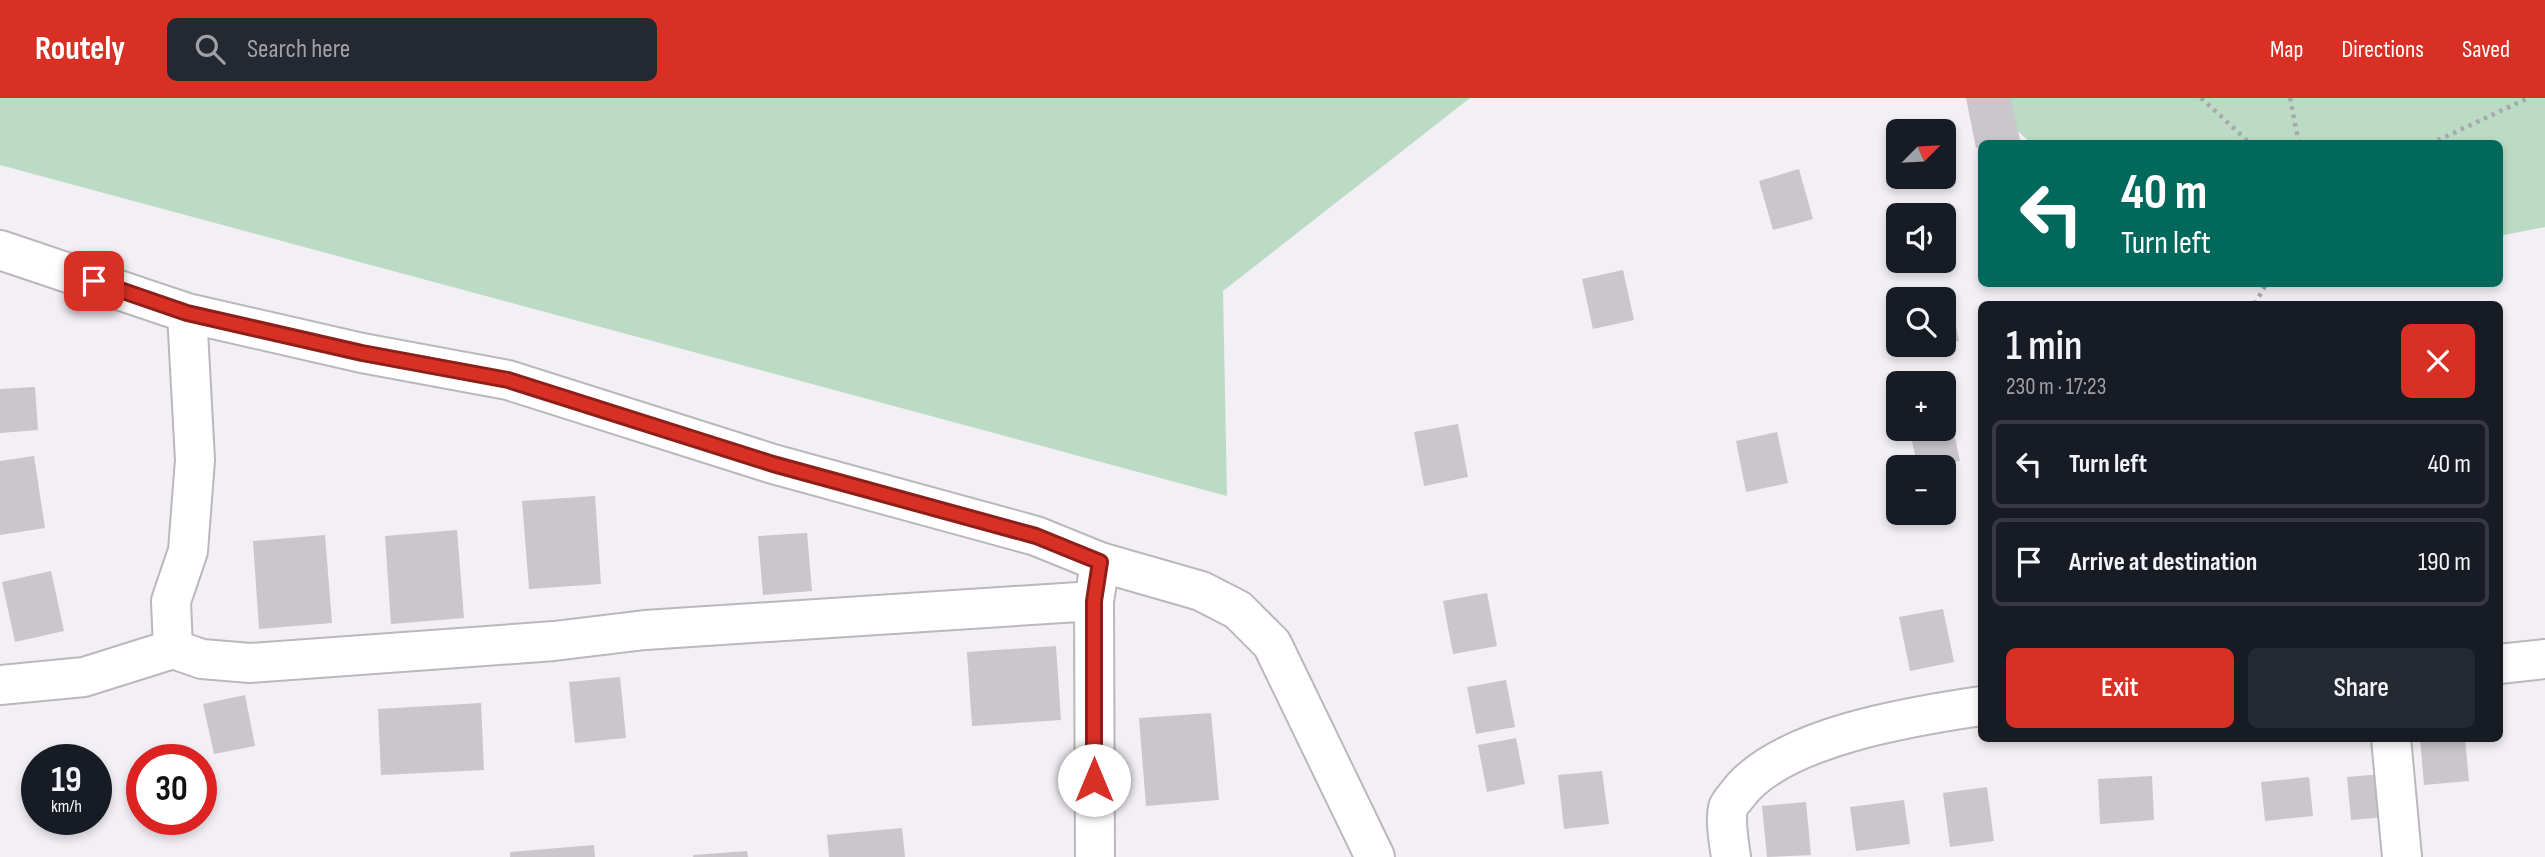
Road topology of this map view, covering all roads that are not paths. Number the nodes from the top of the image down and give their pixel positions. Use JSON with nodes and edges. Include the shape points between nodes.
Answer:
{"nodes":[{"id":1,"x":0,"y":250,"type":"edge"},
{"id":2,"x":187,"y":313,"type":"junction"},
{"id":3,"x":1100,"y":562,"type":"junction"},
{"id":4,"x":1094,"y":601,"type":"junction"},
{"id":5,"x":173,"y":649,"type":"junction"},
{"id":6,"x":2545,"y":659,"type":"edge"},
{"id":7,"x":2503,"y":664,"type":"edge"},
{"id":8,"x":0,"y":685,"type":"edge"},
{"id":9,"x":1978,"y":706,"type":"edge"},
{"id":10,"x":2390,"y":742,"type":"edge"},
{"id":11,"x":1095,"y":857,"type":"edge"},
{"id":12,"x":1376,"y":857,"type":"edge"},
{"id":13,"x":1731,"y":857,"type":"edge"},
{"id":14,"x":2402,"y":857,"type":"edge"}],
"edges":[{"from":1,"to":2,"type":"street"},
{"from":2,"to":3,"type":"street","via":[[508,380],[773,464],[1036,536]]},
{"from":2,"to":5,"type":"street","via":[[195,460],[188,551],[171,601]]},
{"from":3,"to":4,"type":"street"},
{"from":3,"to":12,"type":"street","via":[[1201,591],[1238,610],[1272,644]]},
{"from":4,"to":5,"type":"street","via":[[645,630],[250,663],[202,659]]},
{"from":4,"to":11,"type":"street"},
{"from":5,"to":8,"type":"street","via":[[84,677]]},
{"from":6,"to":7,"type":"street"},
{"from":9,"to":13,"type":"street","via":[[1927,714],[1819,742],[1770,765],[1743,786],[1728,807]]},
{"from":10,"to":14,"type":"street"}]}
